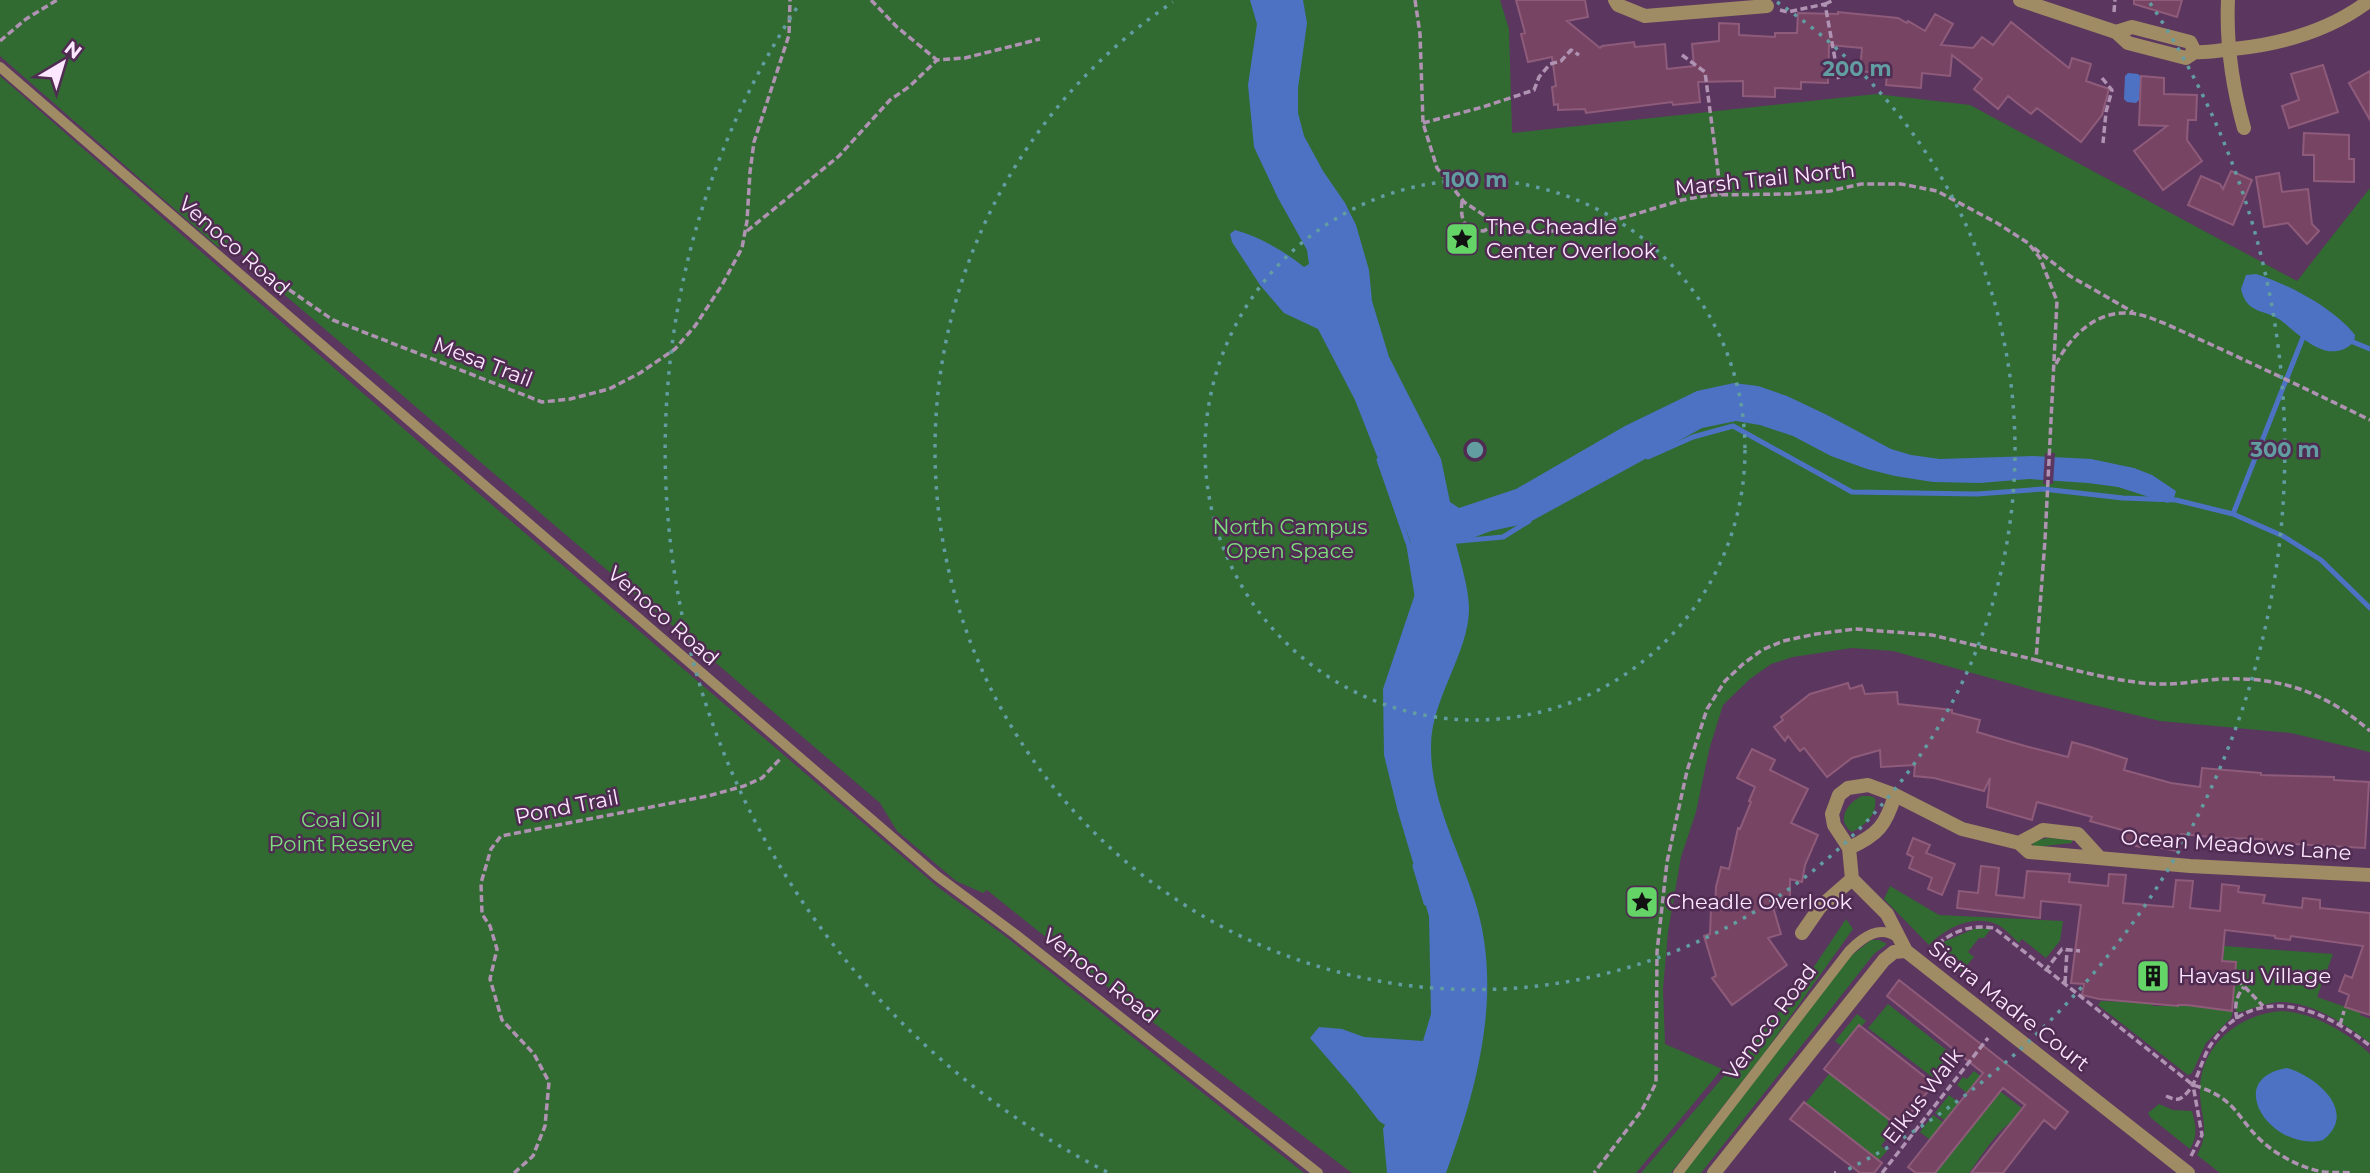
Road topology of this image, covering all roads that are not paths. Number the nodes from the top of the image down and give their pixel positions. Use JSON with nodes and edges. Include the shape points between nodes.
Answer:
{"nodes":[{"id":1,"x":1615,"y":0,"type":"edge"},
{"id":2,"x":2020,"y":0,"type":"edge"},
{"id":3,"x":2228,"y":0,"type":"edge"},
{"id":4,"x":2370,"y":0,"type":"edge"},
{"id":5,"x":1767,"y":6,"type":"dead end"},
{"id":6,"x":2228,"y":50,"type":"junction"},
{"id":7,"x":0,"y":68,"type":"edge"},
{"id":8,"x":2244,"y":128,"type":"dead end"},
{"id":9,"x":1895,"y":795,"type":"junction"},
{"id":10,"x":2019,"y":843,"type":"junction"},
{"id":11,"x":1849,"y":848,"type":"junction"},
{"id":12,"x":2099,"y":857,"type":"junction"},
{"id":13,"x":2370,"y":875,"type":"edge"},
{"id":14,"x":1852,"y":879,"type":"junction"},
{"id":15,"x":1802,"y":933,"type":"dead end"},
{"id":16,"x":1906,"y":951,"type":"junction"},
{"id":17,"x":2185,"y":1171,"type":"edge"},
{"id":18,"x":1318,"y":1173,"type":"edge"},
{"id":19,"x":1678,"y":1173,"type":"edge"},
{"id":20,"x":1714,"y":1173,"type":"edge"}],
"edges":[{"from":1,"to":5,"type":"street","via":[[1645,16]]},
{"from":2,"to":6,"type":"street","via":[[2116,32],[2128,43],[2186,58],[2195,52]]},
{"from":3,"to":6,"type":"street"},
{"from":4,"to":6,"type":"street","via":[[2316,31],[2275,44]]},
{"from":6,"to":8,"type":"street","via":[[2233,92]]},
{"from":7,"to":18,"type":"lane","name":"Venoco Road","via":[[937,876]]},
{"from":9,"to":10,"type":"street","name":"Ocean Meadows Lane","via":[[1962,829]]},
{"from":9,"to":11,"type":"street","via":[[1883,826],[1868,840]]},
{"from":9,"to":11,"type":"street","name":"Ocean Meadows Lane","via":[[1868,785],[1848,788],[1839,795],[1832,814],[1834,825]]},
{"from":10,"to":12,"type":"street","name":"Ocean Meadows Lane","via":[[2029,852]]},
{"from":10,"to":12,"type":"street","name":"Ocean Meadows Lane","via":[[2043,830],[2078,834]]},
{"from":11,"to":14,"type":"street","name":"Ocean Meadows Lane"},
{"from":12,"to":13,"type":"street","name":"Ocean Meadows Lane"},
{"from":14,"to":15,"type":"street","via":[[1820,907]]},
{"from":14,"to":16,"type":"street","via":[[1887,914]]},
{"from":16,"to":17,"type":"street","name":"Sierra Madre Court"},
{"from":16,"to":19,"type":"lane","name":"Venoco Road","via":[[1898,938],[1883,931],[1867,936],[1849,951]]},
{"from":16,"to":20,"type":"street","name":"Sierra Madre Court","via":[[1894,952],[1884,960]]}]}
